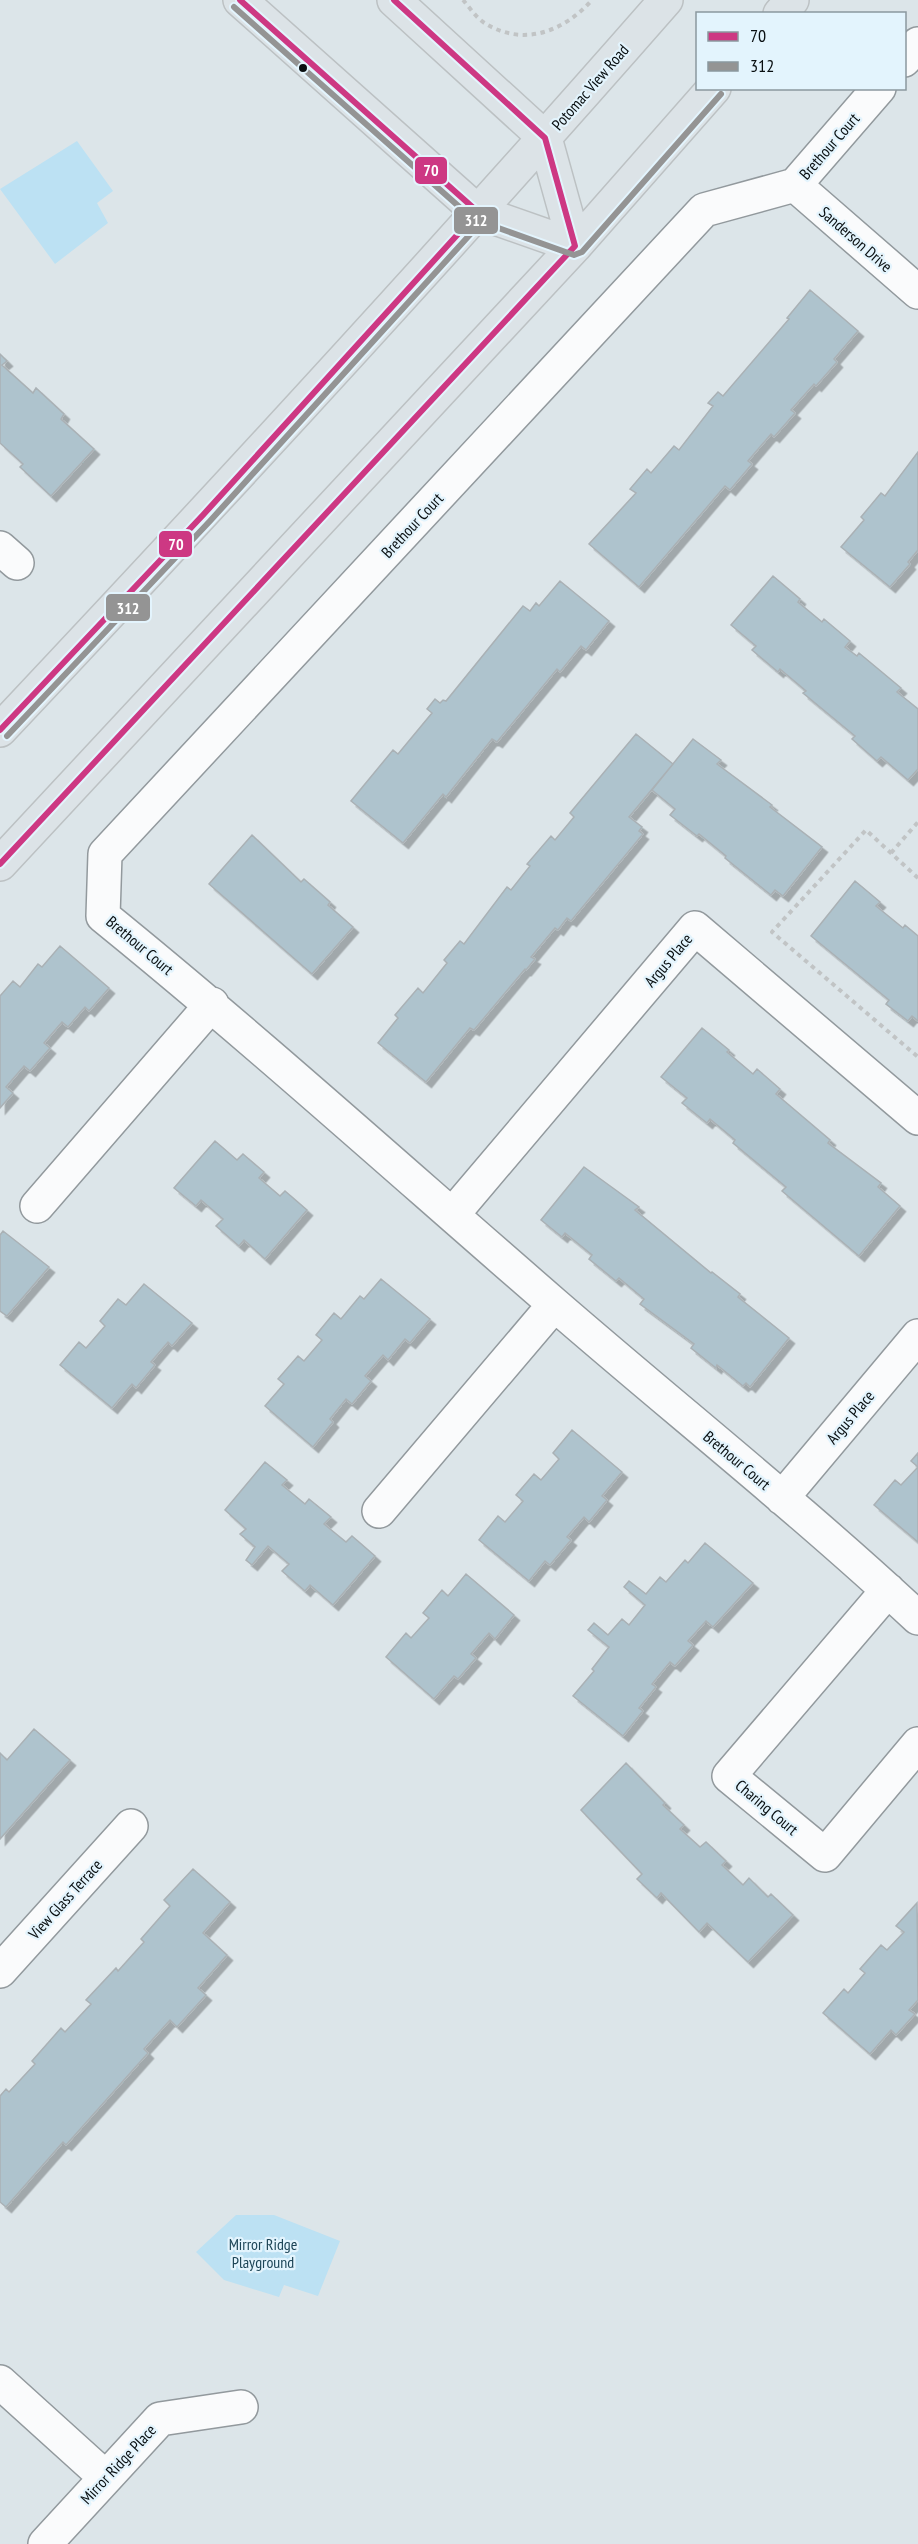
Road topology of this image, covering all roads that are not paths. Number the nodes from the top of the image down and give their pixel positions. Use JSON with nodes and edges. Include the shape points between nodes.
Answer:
{"nodes":[{"id":1,"x":240,"y":0,"type":"edge"},
{"id":2,"x":394,"y":0,"type":"edge"},
{"id":3,"x":666,"y":0,"type":"edge"},
{"id":4,"x":792,"y":0,"type":"edge"},
{"id":5,"x":782,"y":12,"type":"edge"},
{"id":6,"x":918,"y":44,"type":"edge"},
{"id":7,"x":906,"y":58,"type":"edge"},
{"id":8,"x":712,"y":90,"type":"edge"},
{"id":9,"x":877,"y":90,"type":"edge"},
{"id":10,"x":545,"y":138,"type":"junction"},
{"id":11,"x":795,"y":185,"type":"junction"},
{"id":12,"x":478,"y":212,"type":"junction"},
{"id":13,"x":575,"y":246,"type":"junction"},
{"id":14,"x":918,"y":292,"type":"edge"},
{"id":15,"x":0,"y":730,"type":"edge"},
{"id":16,"x":0,"y":864,"type":"edge"},
{"id":17,"x":212,"y":1004,"type":"junction"},
{"id":18,"x":918,"y":1118,"type":"edge"},
{"id":19,"x":37,"y":1206,"type":"dead end"},
{"id":20,"x":452,"y":1215,"type":"junction"},
{"id":21,"x":554,"y":1305,"type":"junction"},
{"id":22,"x":918,"y":1336,"type":"edge"},
{"id":23,"x":782,"y":1498,"type":"junction"},
{"id":24,"x":379,"y":1511,"type":"dead end"},
{"id":25,"x":888,"y":1590,"type":"junction"},
{"id":26,"x":918,"y":1618,"type":"edge"},
{"id":27,"x":918,"y":1744,"type":"edge"},
{"id":28,"x":131,"y":1826,"type":"dead end"},
{"id":29,"x":0,"y":1971,"type":"edge"},
{"id":30,"x":0,"y":2382,"type":"edge"},
{"id":31,"x":241,"y":2407,"type":"dead end"},
{"id":32,"x":105,"y":2477,"type":"junction"},
{"id":33,"x":45,"y":2544,"type":"edge"}],
"edges":[{"from":1,"to":12,"type":"main road"},
{"from":2,"to":10,"type":"main road"},
{"from":3,"to":10,"type":"main road","name":"Potomac View Road"},
{"from":4,"to":5,"type":"main road"},
{"from":6,"to":7,"type":"street"},
{"from":8,"to":13,"type":"main road"},
{"from":9,"to":11,"type":"street","name":"Brethour Court"},
{"from":10,"to":12,"type":"main road","name":"Potomac View Road"},
{"from":10,"to":13,"type":"main road"},
{"from":11,"to":14,"type":"street","name":"Sanderson Drive"},
{"from":11,"to":17,"type":"street","name":"Brethour Court","via":[[704,210],[105,854],[103,916]]},
{"from":12,"to":13,"type":"main road"},
{"from":12,"to":15,"type":"main road","name":"Potomac View Road","via":[[203,515]]},
{"from":13,"to":16,"type":"main road"},
{"from":17,"to":19,"type":"street"},
{"from":17,"to":20,"type":"street","name":"Brethour Court"},
{"from":18,"to":20,"type":"street","name":"Argus Place","via":[[695,928]]},
{"from":20,"to":21,"type":"street","name":"Brethour Court"},
{"from":21,"to":23,"type":"street","name":"Brethour Court"},
{"from":21,"to":24,"type":"street"},
{"from":22,"to":23,"type":"street","name":"Argus Place"},
{"from":23,"to":25,"type":"street","name":"Brethour Court"},
{"from":25,"to":26,"type":"street","name":"Brethour Court"},
{"from":25,"to":27,"type":"street","name":"Charing Court","via":[[729,1776],[825,1855]]},
{"from":28,"to":29,"type":"street","name":"View Glass Terrace"},
{"from":30,"to":32,"type":"street"},
{"from":31,"to":32,"type":"street","name":"Mirror Ridge Place","via":[[160,2419]]},
{"from":32,"to":33,"type":"street","name":"Mirror Ridge Place"}]}
